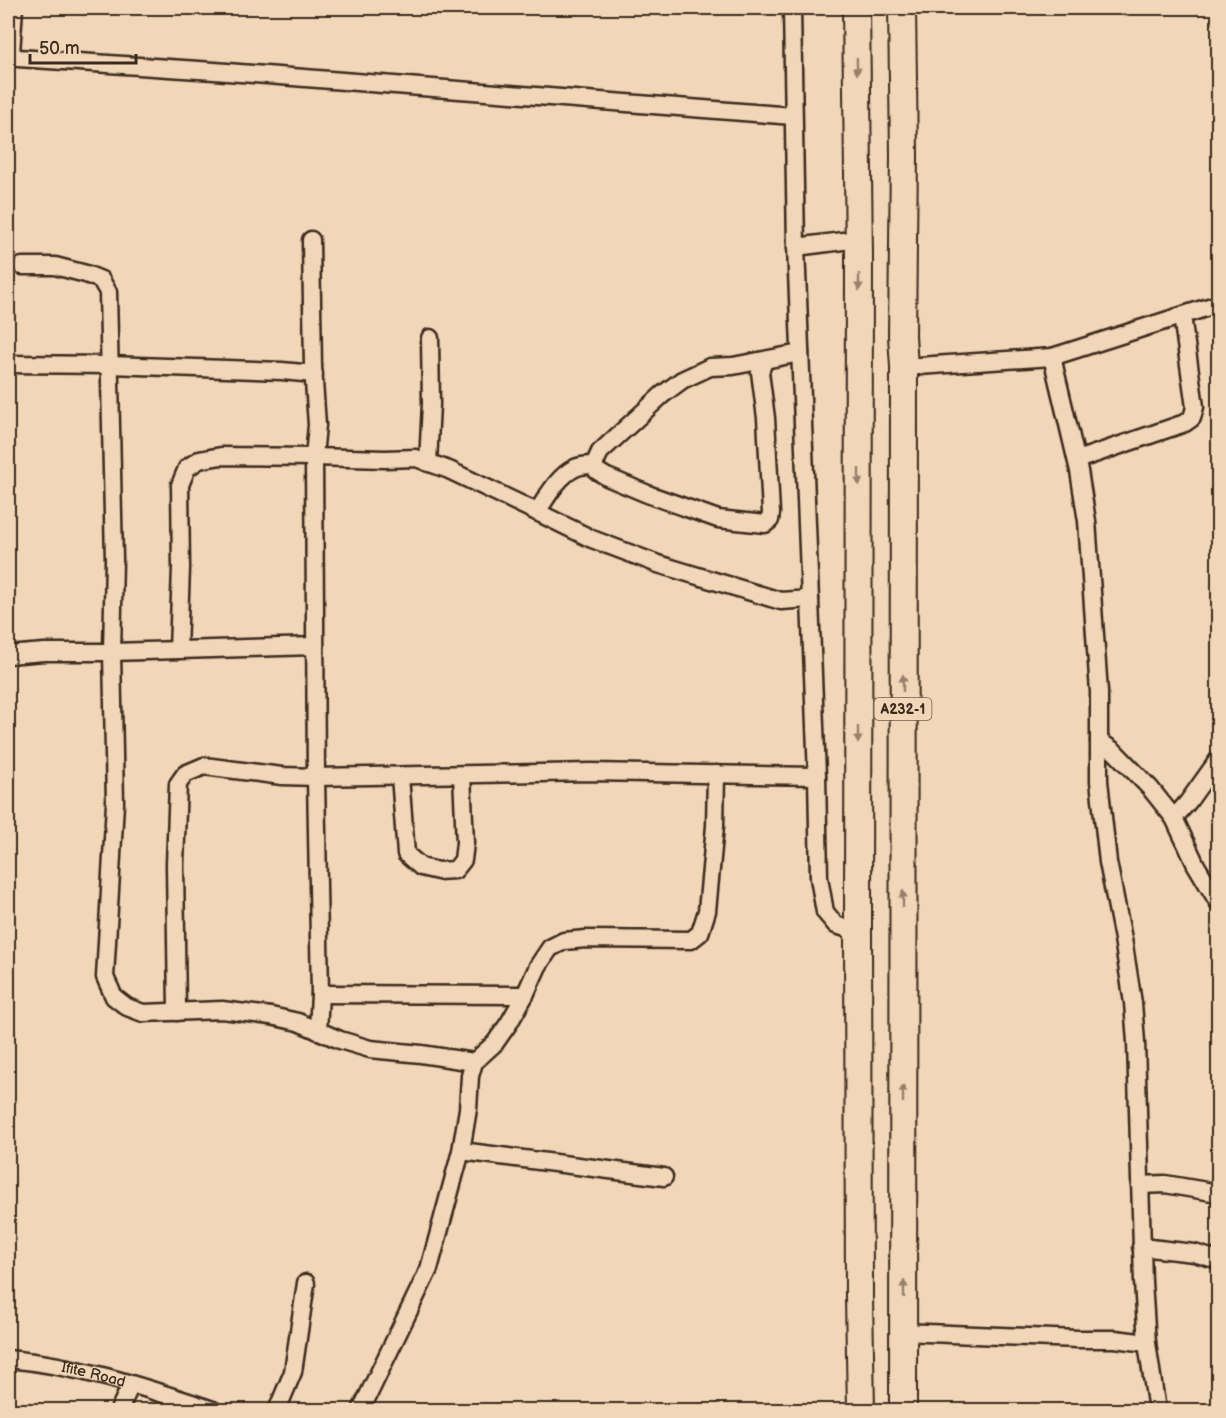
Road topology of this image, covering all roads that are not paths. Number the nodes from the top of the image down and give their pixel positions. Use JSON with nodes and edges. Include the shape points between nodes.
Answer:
{"nodes":[{"id":1,"x":14,"y":8,"type":"edge"},
{"id":2,"x":792,"y":8,"type":"edge"},
{"id":3,"x":856,"y":8,"type":"edge"},
{"id":4,"x":902,"y":8,"type":"edge"},
{"id":5,"x":793,"y":117,"type":"junction"},
{"id":6,"x":859,"y":239,"type":"junction"},
{"id":7,"x":311,"y":240,"type":"dead end"},
{"id":8,"x":796,"y":248,"type":"junction"},
{"id":9,"x":22,"y":266,"type":"dead end"},
{"id":10,"x":1218,"y":303,"type":"edge"},
{"id":11,"x":1182,"y":316,"type":"junction"},
{"id":12,"x":430,"y":338,"type":"dead end"},
{"id":13,"x":800,"y":353,"type":"junction"},
{"id":14,"x":1052,"y":357,"type":"junction"},
{"id":15,"x":764,"y":361,"type":"junction"},
{"id":16,"x":8,"y":364,"type":"edge"},
{"id":17,"x":110,"y":365,"type":"junction"},
{"id":18,"x":904,"y":367,"type":"junction"},
{"id":19,"x":314,"y":374,"type":"junction"},
{"id":20,"x":314,"y":457,"type":"junction"},
{"id":21,"x":1077,"y":460,"type":"junction"},
{"id":22,"x":428,"y":463,"type":"junction"},
{"id":23,"x":594,"y":465,"type":"junction"},
{"id":24,"x":537,"y":512,"type":"junction"},
{"id":25,"x":810,"y":599,"type":"junction"},
{"id":26,"x":315,"y":646,"type":"junction"},
{"id":27,"x":178,"y":650,"type":"junction"},
{"id":28,"x":112,"y":652,"type":"junction"},
{"id":29,"x":8,"y":654,"type":"edge"},
{"id":30,"x":1099,"y":741,"type":"junction"},
{"id":31,"x":1218,"y":760,"type":"edge"},
{"id":32,"x":716,"y":774,"type":"junction"},
{"id":33,"x":462,"y":775,"type":"junction"},
{"id":34,"x":400,"y":776,"type":"junction"},
{"id":35,"x":817,"y":776,"type":"junction"},
{"id":36,"x":316,"y":777,"type":"junction"},
{"id":37,"x":1174,"y":818,"type":"junction"},
{"id":38,"x":1218,"y":902,"type":"edge"},
{"id":39,"x":858,"y":932,"type":"junction"},
{"id":40,"x":320,"y":994,"type":"junction"},
{"id":41,"x":525,"y":995,"type":"junction"},
{"id":42,"x":177,"y":1012,"type":"junction"},
{"id":43,"x":318,"y":1031,"type":"junction"},
{"id":44,"x":474,"y":1062,"type":"junction"},
{"id":45,"x":461,"y":1151,"type":"junction"},
{"id":46,"x":664,"y":1177,"type":"dead end"},
{"id":47,"x":1140,"y":1185,"type":"junction"},
{"id":48,"x":1218,"y":1193,"type":"edge"},
{"id":49,"x":1141,"y":1246,"type":"junction"},
{"id":50,"x":1218,"y":1260,"type":"edge"},
{"id":51,"x":306,"y":1283,"type":"dead end"},
{"id":52,"x":902,"y":1332,"type":"junction"},
{"id":53,"x":1147,"y":1343,"type":"junction"},
{"id":54,"x":8,"y":1359,"type":"edge"},
{"id":55,"x":131,"y":1385,"type":"junction"},
{"id":56,"x":119,"y":1410,"type":"edge"},
{"id":57,"x":213,"y":1410,"type":"edge"},
{"id":58,"x":277,"y":1410,"type":"edge"},
{"id":59,"x":361,"y":1410,"type":"edge"},
{"id":60,"x":861,"y":1410,"type":"edge"},
{"id":61,"x":903,"y":1410,"type":"edge"},
{"id":62,"x":1156,"y":1410,"type":"edge"}],
"edges":[{"from":1,"to":5,"type":"street","via":[[11,53],[18,58]]},
{"from":2,"to":5,"type":"street"},
{"from":3,"to":6,"type":"highway","number":"A232-1","one_way":true},
{"from":4,"to":18,"type":"highway","number":"A232-1"},
{"from":5,"to":8,"type":"street"},
{"from":6,"to":8,"type":"street"},
{"from":6,"to":39,"type":"highway","number":"A232-1","one_way":true},
{"from":7,"to":19,"type":"street"},
{"from":8,"to":13,"type":"street"},
{"from":9,"to":17,"type":"street","via":[[55,266],[101,280],[108,292]]},
{"from":10,"to":11,"type":"street"},
{"from":11,"to":14,"type":"street"},
{"from":11,"to":21,"type":"street","via":[[1195,407],[1192,418]]},
{"from":12,"to":22,"type":"street"},
{"from":13,"to":15,"type":"street"},
{"from":13,"to":25,"type":"street"},
{"from":14,"to":18,"type":"street"},
{"from":14,"to":21,"type":"street"},
{"from":15,"to":23,"type":"street","via":[[710,368],[682,380],[600,452]]},
{"from":15,"to":23,"type":"street","via":[[760,372],[771,513],[765,524],[718,519],[614,480]]},
{"from":16,"to":17,"type":"street"},
{"from":17,"to":19,"type":"street"},
{"from":17,"to":28,"type":"street"},
{"from":52,"to":18,"type":"highway","number":"A232-1","one_way":true},
{"from":19,"to":20,"type":"street"},
{"from":20,"to":22,"type":"street","via":[[417,458]]},
{"from":20,"to":26,"type":"street"},
{"from":20,"to":27,"type":"street","via":[[220,456],[199,460],[187,468],[180,485]]},
{"from":21,"to":30,"type":"street","via":[[1087,521]]},
{"from":22,"to":24,"type":"street"},
{"from":23,"to":24,"type":"street","via":[[573,469],[548,494]]},
{"from":24,"to":25,"type":"street","via":[[592,539],[658,564],[781,601]]},
{"from":25,"to":35,"type":"street"},
{"from":26,"to":27,"type":"street"},
{"from":26,"to":36,"type":"street"},
{"from":27,"to":28,"type":"street"},
{"from":28,"to":29,"type":"street"},
{"from":28,"to":42,"type":"street","via":[[115,804],[105,977],[114,997],[127,1007],[143,1013]]},
{"from":30,"to":37,"type":"street","via":[[1114,751]]},
{"from":30,"to":47,"type":"street","via":[[1108,862],[1136,1042]]},
{"from":31,"to":37,"type":"street"},
{"from":32,"to":33,"type":"street"},
{"from":32,"to":35,"type":"street"},
{"from":32,"to":41,"type":"street","via":[[707,911],[700,933],[691,940],[564,941],[550,948]]},
{"from":33,"to":34,"type":"street"},
{"from":33,"to":34,"type":"street","via":[[464,860],[455,870],[421,867],[406,854]]},
{"from":34,"to":36,"type":"street"},
{"from":35,"to":39,"type":"street","via":[[819,878],[825,912],[836,925]]},
{"from":36,"to":40,"type":"street"},
{"from":36,"to":42,"type":"street","via":[[204,766],[185,774],[178,784]]},
{"from":37,"to":38,"type":"street"},
{"from":39,"to":60,"type":"highway","number":"A232-1"},
{"from":40,"to":41,"type":"street"},
{"from":40,"to":43,"type":"street"},
{"from":41,"to":44,"type":"street","via":[[495,1043]]},
{"from":42,"to":43,"type":"street","via":[[222,1010],[270,1016]]},
{"from":43,"to":44,"type":"street","via":[[370,1049]]},
{"from":44,"to":45,"type":"street"},
{"from":45,"to":46,"type":"street"},
{"from":45,"to":59,"type":"street","via":[[429,1269]]},
{"from":47,"to":48,"type":"street","via":[[1165,1184]]},
{"from":47,"to":49,"type":"street"},
{"from":49,"to":50,"type":"street"},
{"from":49,"to":53,"type":"street"},
{"from":51,"to":58,"type":"street","via":[[293,1372]]},
{"from":52,"to":53,"type":"street"},
{"from":52,"to":61,"type":"highway","number":"A232-1"},
{"from":53,"to":62,"type":"street"},
{"from":54,"to":55,"type":"street","name":"Ifite Road","via":[[64,1367]]},
{"from":55,"to":56,"type":"street"},
{"from":55,"to":57,"type":"street","name":"Ifite Road"}]}
